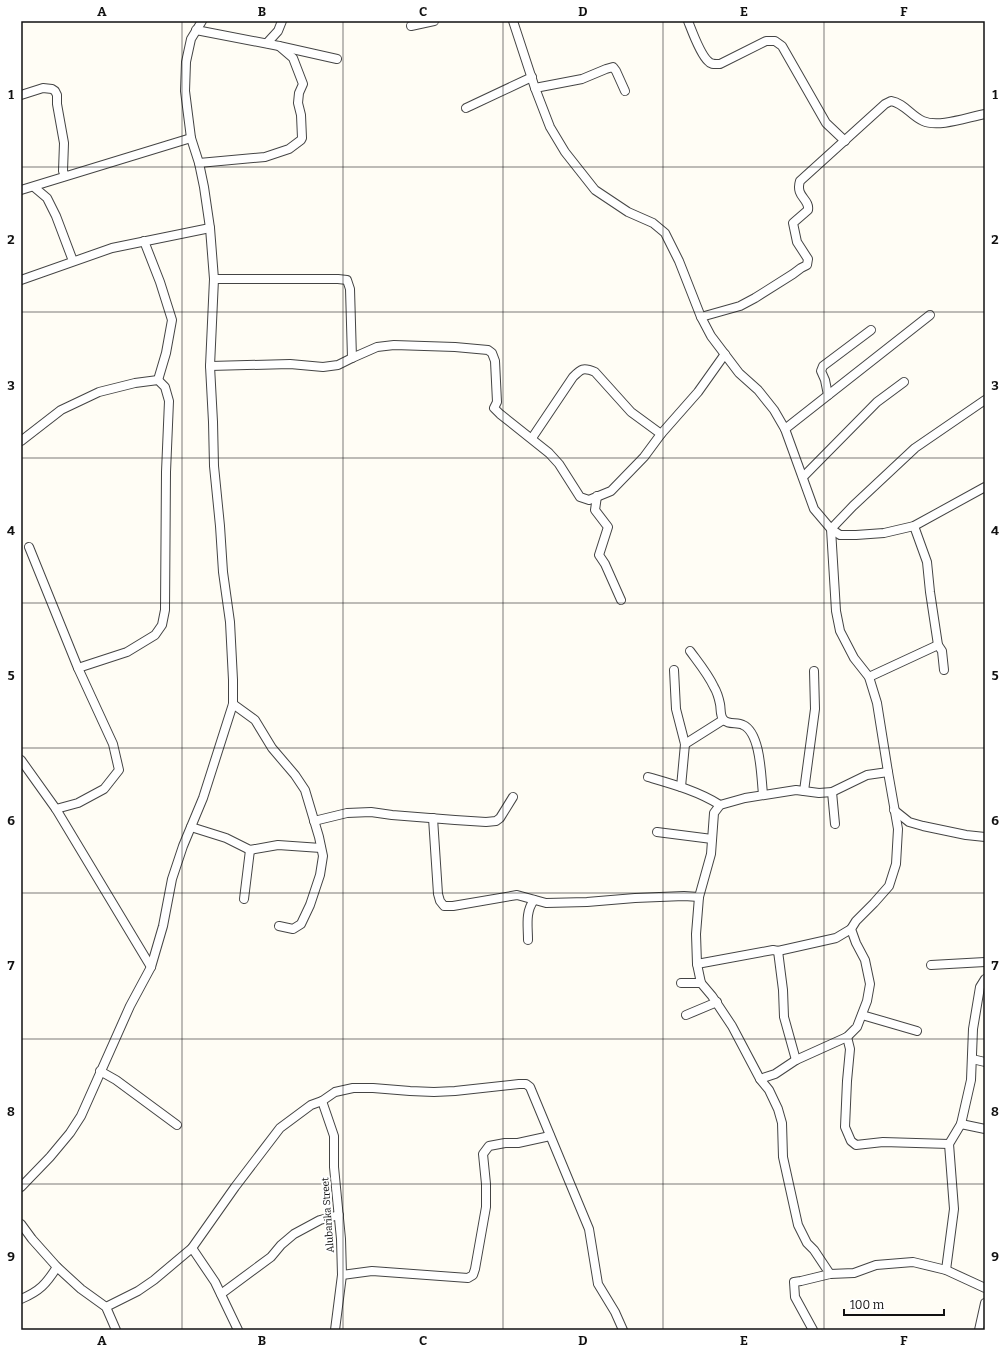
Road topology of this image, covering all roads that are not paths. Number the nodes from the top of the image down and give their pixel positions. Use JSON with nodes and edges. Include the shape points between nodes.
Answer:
{"nodes":[{"id":1,"x":202,"y":21,"type":"edge"},
{"id":2,"x":282,"y":21,"type":"edge"},
{"id":3,"x":434,"y":21,"type":"edge"},
{"id":4,"x":514,"y":21,"type":"edge"},
{"id":5,"x":688,"y":21,"type":"edge"},
{"id":6,"x":411,"y":26,"type":"dead end"},
{"id":7,"x":196,"y":30,"type":"junction"},
{"id":8,"x":267,"y":43,"type":"junction"},
{"id":9,"x":279,"y":46,"type":"junction"},
{"id":10,"x":337,"y":59,"type":"dead end"},
{"id":11,"x":532,"y":78,"type":"junction"},
{"id":12,"x":535,"y":88,"type":"junction"},
{"id":13,"x":625,"y":91,"type":"dead end"},
{"id":14,"x":21,"y":95,"type":"edge"},
{"id":15,"x":466,"y":108,"type":"dead end"},
{"id":16,"x":985,"y":114,"type":"edge"},
{"id":17,"x":191,"y":138,"type":"junction"},
{"id":18,"x":845,"y":141,"type":"junction"},
{"id":19,"x":199,"y":163,"type":"junction"},
{"id":20,"x":65,"y":176,"type":"junction"},
{"id":21,"x":49,"y":181,"type":"junction"},
{"id":22,"x":34,"y":187,"type":"junction"},
{"id":23,"x":21,"y":190,"type":"edge"},
{"id":24,"x":47,"y":198,"type":"junction"},
{"id":25,"x":210,"y":228,"type":"junction"},
{"id":26,"x":144,"y":241,"type":"junction"},
{"id":27,"x":73,"y":261,"type":"junction"},
{"id":28,"x":21,"y":280,"type":"edge"},
{"id":29,"x":214,"y":280,"type":"junction"},
{"id":30,"x":930,"y":315,"type":"dead end"},
{"id":31,"x":701,"y":316,"type":"junction"},
{"id":32,"x":871,"y":330,"type":"dead end"},
{"id":33,"x":725,"y":354,"type":"junction"},
{"id":34,"x":352,"y":358,"type":"junction"},
{"id":35,"x":210,"y":366,"type":"junction"},
{"id":36,"x":158,"y":380,"type":"junction"},
{"id":37,"x":904,"y":382,"type":"dead end"},
{"id":38,"x":828,"y":395,"type":"junction"},
{"id":39,"x":985,"y":400,"type":"edge"},
{"id":40,"x":785,"y":429,"type":"junction"},
{"id":41,"x":661,"y":434,"type":"junction"},
{"id":42,"x":532,"y":438,"type":"junction"},
{"id":43,"x":21,"y":441,"type":"edge"},
{"id":44,"x":803,"y":477,"type":"junction"},
{"id":45,"x":985,"y":489,"type":"edge"},
{"id":46,"x":597,"y":496,"type":"junction"},
{"id":47,"x":914,"y":526,"type":"junction"},
{"id":48,"x":832,"y":529,"type":"junction"},
{"id":49,"x":29,"y":547,"type":"dead end"},
{"id":50,"x":621,"y":600,"type":"dead end"},
{"id":51,"x":938,"y":645,"type":"junction"},
{"id":52,"x":690,"y":651,"type":"dead end"},
{"id":53,"x":78,"y":668,"type":"junction"},
{"id":54,"x":674,"y":670,"type":"dead end"},
{"id":55,"x":814,"y":670,"type":"dead end"},
{"id":56,"x":944,"y":670,"type":"dead end"},
{"id":57,"x":869,"y":677,"type":"junction"},
{"id":58,"x":233,"y":704,"type":"junction"},
{"id":59,"x":723,"y":720,"type":"junction"},
{"id":60,"x":686,"y":744,"type":"junction"},
{"id":61,"x":21,"y":760,"type":"edge"},
{"id":62,"x":888,"y":772,"type":"junction"},
{"id":63,"x":648,"y":777,"type":"dead end"},
{"id":64,"x":681,"y":787,"type":"junction"},
{"id":65,"x":804,"y":791,"type":"junction"},
{"id":66,"x":832,"y":792,"type":"junction"},
{"id":67,"x":763,"y":794,"type":"junction"},
{"id":68,"x":513,"y":797,"type":"dead end"},
{"id":69,"x":720,"y":805,"type":"junction"},
{"id":70,"x":56,"y":809,"type":"junction"},
{"id":71,"x":894,"y":810,"type":"junction"},
{"id":72,"x":433,"y":818,"type":"junction"},
{"id":73,"x":314,"y":821,"type":"junction"},
{"id":74,"x":835,"y":824,"type":"dead end"},
{"id":75,"x":191,"y":827,"type":"junction"},
{"id":76,"x":656,"y":832,"type":"dead end"},
{"id":77,"x":985,"y":837,"type":"edge"},
{"id":78,"x":712,"y":839,"type":"junction"},
{"id":79,"x":321,"y":848,"type":"junction"},
{"id":80,"x":250,"y":850,"type":"junction"},
{"id":81,"x":699,"y":897,"type":"junction"},
{"id":82,"x":244,"y":899,"type":"dead end"},
{"id":83,"x":534,"y":900,"type":"junction"},
{"id":84,"x":279,"y":926,"type":"dead end"},
{"id":85,"x":851,"y":929,"type":"junction"},
{"id":86,"x":528,"y":940,"type":"dead end"},
{"id":87,"x":778,"y":951,"type":"junction"},
{"id":88,"x":985,"y":962,"type":"edge"},
{"id":89,"x":697,"y":964,"type":"junction"},
{"id":90,"x":931,"y":965,"type":"dead end"},
{"id":91,"x":151,"y":967,"type":"junction"},
{"id":92,"x":985,"y":979,"type":"edge"},
{"id":93,"x":681,"y":983,"type":"dead end"},
{"id":94,"x":701,"y":983,"type":"junction"},
{"id":95,"x":717,"y":1002,"type":"junction"},
{"id":96,"x":686,"y":1015,"type":"dead end"},
{"id":97,"x":862,"y":1015,"type":"junction"},
{"id":98,"x":917,"y":1031,"type":"dead end"},
{"id":99,"x":847,"y":1037,"type":"junction"},
{"id":100,"x":972,"y":1059,"type":"junction"},
{"id":101,"x":796,"y":1060,"type":"junction"},
{"id":102,"x":985,"y":1062,"type":"edge"},
{"id":103,"x":100,"y":1071,"type":"junction"},
{"id":104,"x":760,"y":1078,"type":"junction"},
{"id":105,"x":322,"y":1100,"type":"junction"},
{"id":106,"x":961,"y":1124,"type":"junction"},
{"id":107,"x":177,"y":1125,"type":"dead end"},
{"id":108,"x":985,"y":1130,"type":"edge"},
{"id":109,"x":550,"y":1136,"type":"junction"},
{"id":110,"x":949,"y":1144,"type":"junction"},
{"id":111,"x":21,"y":1187,"type":"edge"},
{"id":112,"x":339,"y":1215,"type":"junction"},
{"id":113,"x":21,"y":1224,"type":"edge"},
{"id":114,"x":192,"y":1248,"type":"junction"},
{"id":115,"x":57,"y":1267,"type":"junction"},
{"id":116,"x":946,"y":1270,"type":"junction"},
{"id":117,"x":830,"y":1274,"type":"junction"},
{"id":118,"x":342,"y":1275,"type":"junction"},
{"id":119,"x":985,"y":1288,"type":"edge"},
{"id":120,"x":221,"y":1294,"type":"junction"},
{"id":121,"x":21,"y":1299,"type":"edge"},
{"id":122,"x":985,"y":1303,"type":"edge"},
{"id":123,"x":106,"y":1307,"type":"junction"},
{"id":124,"x":116,"y":1330,"type":"edge"},
{"id":125,"x":238,"y":1330,"type":"edge"},
{"id":126,"x":335,"y":1330,"type":"edge"},
{"id":127,"x":623,"y":1330,"type":"edge"},
{"id":128,"x":813,"y":1330,"type":"edge"},
{"id":129,"x":979,"y":1330,"type":"edge"}],
"edges":[{"from":1,"to":7,"type":"street"},
{"from":2,"to":8,"type":"street","via":[[278,31]]},
{"from":3,"to":6,"type":"street"},
{"from":4,"to":11,"type":"street"},
{"from":5,"to":18,"type":"street","via":[[701,50],[712,64],[720,64],[766,41],[775,41],[782,46],[826,123]]},
{"from":7,"to":8,"type":"street"},
{"from":7,"to":17,"type":"street","via":[[186,62],[185,91]]},
{"from":8,"to":9,"type":"street"},
{"from":9,"to":10,"type":"street"},
{"from":9,"to":19,"type":"street","via":[[293,58],[303,84],[298,103],[302,140],[289,149],[265,157]]},
{"from":11,"to":12,"type":"street"},
{"from":11,"to":15,"type":"street"},
{"from":12,"to":13,"type":"street","via":[[582,79],[613,67]]},
{"from":12,"to":31,"type":"street","via":[[550,127],[565,152],[594,190],[628,212],[653,223],[665,233]]},
{"from":14,"to":20,"type":"street","via":[[43,88],[55,91],[64,143]]},
{"from":16,"to":18,"type":"street","via":[[933,123],[922,120],[898,102],[891,101]]},
{"from":17,"to":19,"type":"street"},
{"from":17,"to":20,"type":"street"},
{"from":18,"to":31,"type":"street","via":[[800,181],[798,186],[809,207],[793,223],[797,242],[808,259],[807,265],[740,306]]},
{"from":19,"to":25,"type":"street"},
{"from":20,"to":21,"type":"street"},
{"from":21,"to":22,"type":"street"},
{"from":21,"to":24,"type":"street"},
{"from":22,"to":23,"type":"street"},
{"from":22,"to":24,"type":"street"},
{"from":24,"to":27,"type":"street"},
{"from":25,"to":26,"type":"street"},
{"from":25,"to":29,"type":"street"},
{"from":26,"to":27,"type":"street"},
{"from":26,"to":36,"type":"street","via":[[172,320]]},
{"from":27,"to":28,"type":"street"},
{"from":29,"to":34,"type":"street","via":[[347,280],[350,289]]},
{"from":29,"to":35,"type":"street"},
{"from":30,"to":38,"type":"street"},
{"from":31,"to":33,"type":"street","via":[[711,336]]},
{"from":32,"to":38,"type":"street","via":[[824,366],[821,371]]},
{"from":33,"to":40,"type":"street","via":[[774,410]]},
{"from":33,"to":41,"type":"street","via":[[698,392]]},
{"from":34,"to":35,"type":"street","via":[[338,366],[323,367],[290,364]]},
{"from":34,"to":42,"type":"street","via":[[377,347],[394,345],[488,350],[495,361],[494,408]]},
{"from":35,"to":58,"type":"street","via":[[214,466],[230,622]]},
{"from":36,"to":43,"type":"street","via":[[99,392],[61,410]]},
{"from":36,"to":53,"type":"street","via":[[165,387],[169,400],[165,610],[162,625],[155,634],[127,652]]},
{"from":37,"to":44,"type":"street","via":[[877,402]]},
{"from":38,"to":40,"type":"street"},
{"from":39,"to":48,"type":"street","via":[[915,448]]},
{"from":40,"to":44,"type":"street"},
{"from":41,"to":42,"type":"street","via":[[631,412],[595,372],[587,369],[580,370],[573,377]]},
{"from":41,"to":46,"type":"street","via":[[644,457],[611,491]]},
{"from":42,"to":46,"type":"street","via":[[559,464],[580,497],[589,500]]},
{"from":44,"to":48,"type":"street","via":[[814,509]]},
{"from":45,"to":47,"type":"street"},
{"from":46,"to":50,"type":"street","via":[[595,510],[608,526],[599,555]]},
{"from":47,"to":48,"type":"street","via":[[884,533],[856,535],[840,535]]},
{"from":47,"to":51,"type":"street","via":[[927,562]]},
{"from":48,"to":57,"type":"street","via":[[836,611],[840,631],[854,658]]},
{"from":49,"to":53,"type":"street"},
{"from":51,"to":56,"type":"street","via":[[942,652]]},
{"from":51,"to":57,"type":"street"},
{"from":52,"to":59,"type":"street","via":[[714,686]]},
{"from":53,"to":70,"type":"street","via":[[113,744],[119,770],[104,789],[78,803]]},
{"from":54,"to":60,"type":"street","via":[[676,709]]},
{"from":55,"to":65,"type":"street","via":[[815,709]]},
{"from":57,"to":62,"type":"street","via":[[878,702]]},
{"from":58,"to":73,"type":"street","via":[[254,720],[272,748],[302,785]]},
{"from":58,"to":75,"type":"street"},
{"from":59,"to":60,"type":"street"},
{"from":59,"to":67,"type":"street","via":[[743,724],[754,736]]},
{"from":60,"to":64,"type":"street"},
{"from":61,"to":70,"type":"street"},
{"from":62,"to":66,"type":"street","via":[[867,776]]},
{"from":62,"to":71,"type":"street"},
{"from":63,"to":64,"type":"street"},
{"from":64,"to":69,"type":"street"},
{"from":65,"to":66,"type":"street"},
{"from":65,"to":67,"type":"street"},
{"from":66,"to":74,"type":"street"},
{"from":67,"to":69,"type":"street"},
{"from":68,"to":72,"type":"street","via":[[496,821]]},
{"from":69,"to":78,"type":"street","via":[[714,813]]},
{"from":70,"to":91,"type":"street"},
{"from":71,"to":77,"type":"street","via":[[909,822]]},
{"from":71,"to":85,"type":"street","via":[[898,829],[896,864],[889,886]]},
{"from":72,"to":73,"type":"street","via":[[371,812],[347,813]]},
{"from":72,"to":83,"type":"street","via":[[438,894],[444,906],[517,895]]},
{"from":73,"to":79,"type":"street"},
{"from":75,"to":80,"type":"street","via":[[226,838]]},
{"from":75,"to":91,"type":"street","via":[[172,879],[163,926]]},
{"from":76,"to":78,"type":"street"},
{"from":78,"to":81,"type":"street","via":[[711,854]]},
{"from":79,"to":80,"type":"street","via":[[278,845]]},
{"from":79,"to":84,"type":"street","via":[[323,856],[320,875],[301,924],[292,929]]},
{"from":80,"to":82,"type":"street"},
{"from":81,"to":83,"type":"street","via":[[628,898],[565,904],[546,904]]},
{"from":81,"to":89,"type":"street"},
{"from":83,"to":86,"type":"street","via":[[529,908]]},
{"from":85,"to":87,"type":"street","via":[[836,938]]},
{"from":85,"to":97,"type":"street","via":[[865,960],[870,984]]},
{"from":87,"to":89,"type":"street"},
{"from":87,"to":101,"type":"street","via":[[784,1017]]},
{"from":88,"to":90,"type":"street"},
{"from":89,"to":94,"type":"street"},
{"from":91,"to":103,"type":"street"},
{"from":92,"to":100,"type":"street","via":[[980,988],[973,1029]]},
{"from":93,"to":94,"type":"street"},
{"from":94,"to":95,"type":"street"},
{"from":95,"to":96,"type":"street"},
{"from":95,"to":104,"type":"street"},
{"from":97,"to":98,"type":"street"},
{"from":97,"to":99,"type":"street","via":[[857,1026]]},
{"from":99,"to":101,"type":"street"},
{"from":99,"to":110,"type":"street","via":[[850,1049],[845,1127],[851,1141],[856,1145],[883,1142]]},
{"from":100,"to":102,"type":"street"},
{"from":100,"to":106,"type":"street","via":[[971,1080]]},
{"from":101,"to":104,"type":"street","via":[[775,1074]]},
{"from":103,"to":107,"type":"street"},
{"from":103,"to":111,"type":"street","via":[[81,1116],[70,1133]]},
{"from":104,"to":117,"type":"street","via":[[769,1090],[782,1123],[783,1157],[798,1225],[807,1243]]},
{"from":105,"to":109,"type":"street","via":[[335,1092],[353,1088],[434,1092],[526,1084],[530,1087]]},
{"from":105,"to":112,"type":"street","name":"Alubarika Street","via":[[334,1136]]},
{"from":105,"to":114,"type":"street","via":[[280,1128]]},
{"from":106,"to":108,"type":"street"},
{"from":106,"to":110,"type":"street"},
{"from":109,"to":118,"type":"street","via":[[489,1146],[483,1154],[486,1207],[475,1269],[468,1278],[372,1272]]},
{"from":109,"to":127,"type":"street","via":[[589,1229],[598,1284]]},
{"from":110,"to":116,"type":"street","via":[[954,1209]]},
{"from":112,"to":118,"type":"street","name":"Alubarika Street"},
{"from":112,"to":120,"type":"street","via":[[320,1220],[294,1234],[271,1257]]},
{"from":113,"to":115,"type":"street"},
{"from":114,"to":120,"type":"street"},
{"from":114,"to":123,"type":"street","via":[[138,1291]]},
{"from":115,"to":121,"type":"street","via":[[46,1284]]},
{"from":115,"to":123,"type":"street"},
{"from":116,"to":117,"type":"street","via":[[913,1262],[876,1266],[854,1273]]},
{"from":116,"to":119,"type":"street"},
{"from":117,"to":128,"type":"street","via":[[794,1282],[795,1297]]},
{"from":118,"to":126,"type":"street","name":"Alubarika Street"},
{"from":120,"to":125,"type":"street"},
{"from":122,"to":129,"type":"street"},
{"from":123,"to":124,"type":"street"}]}
